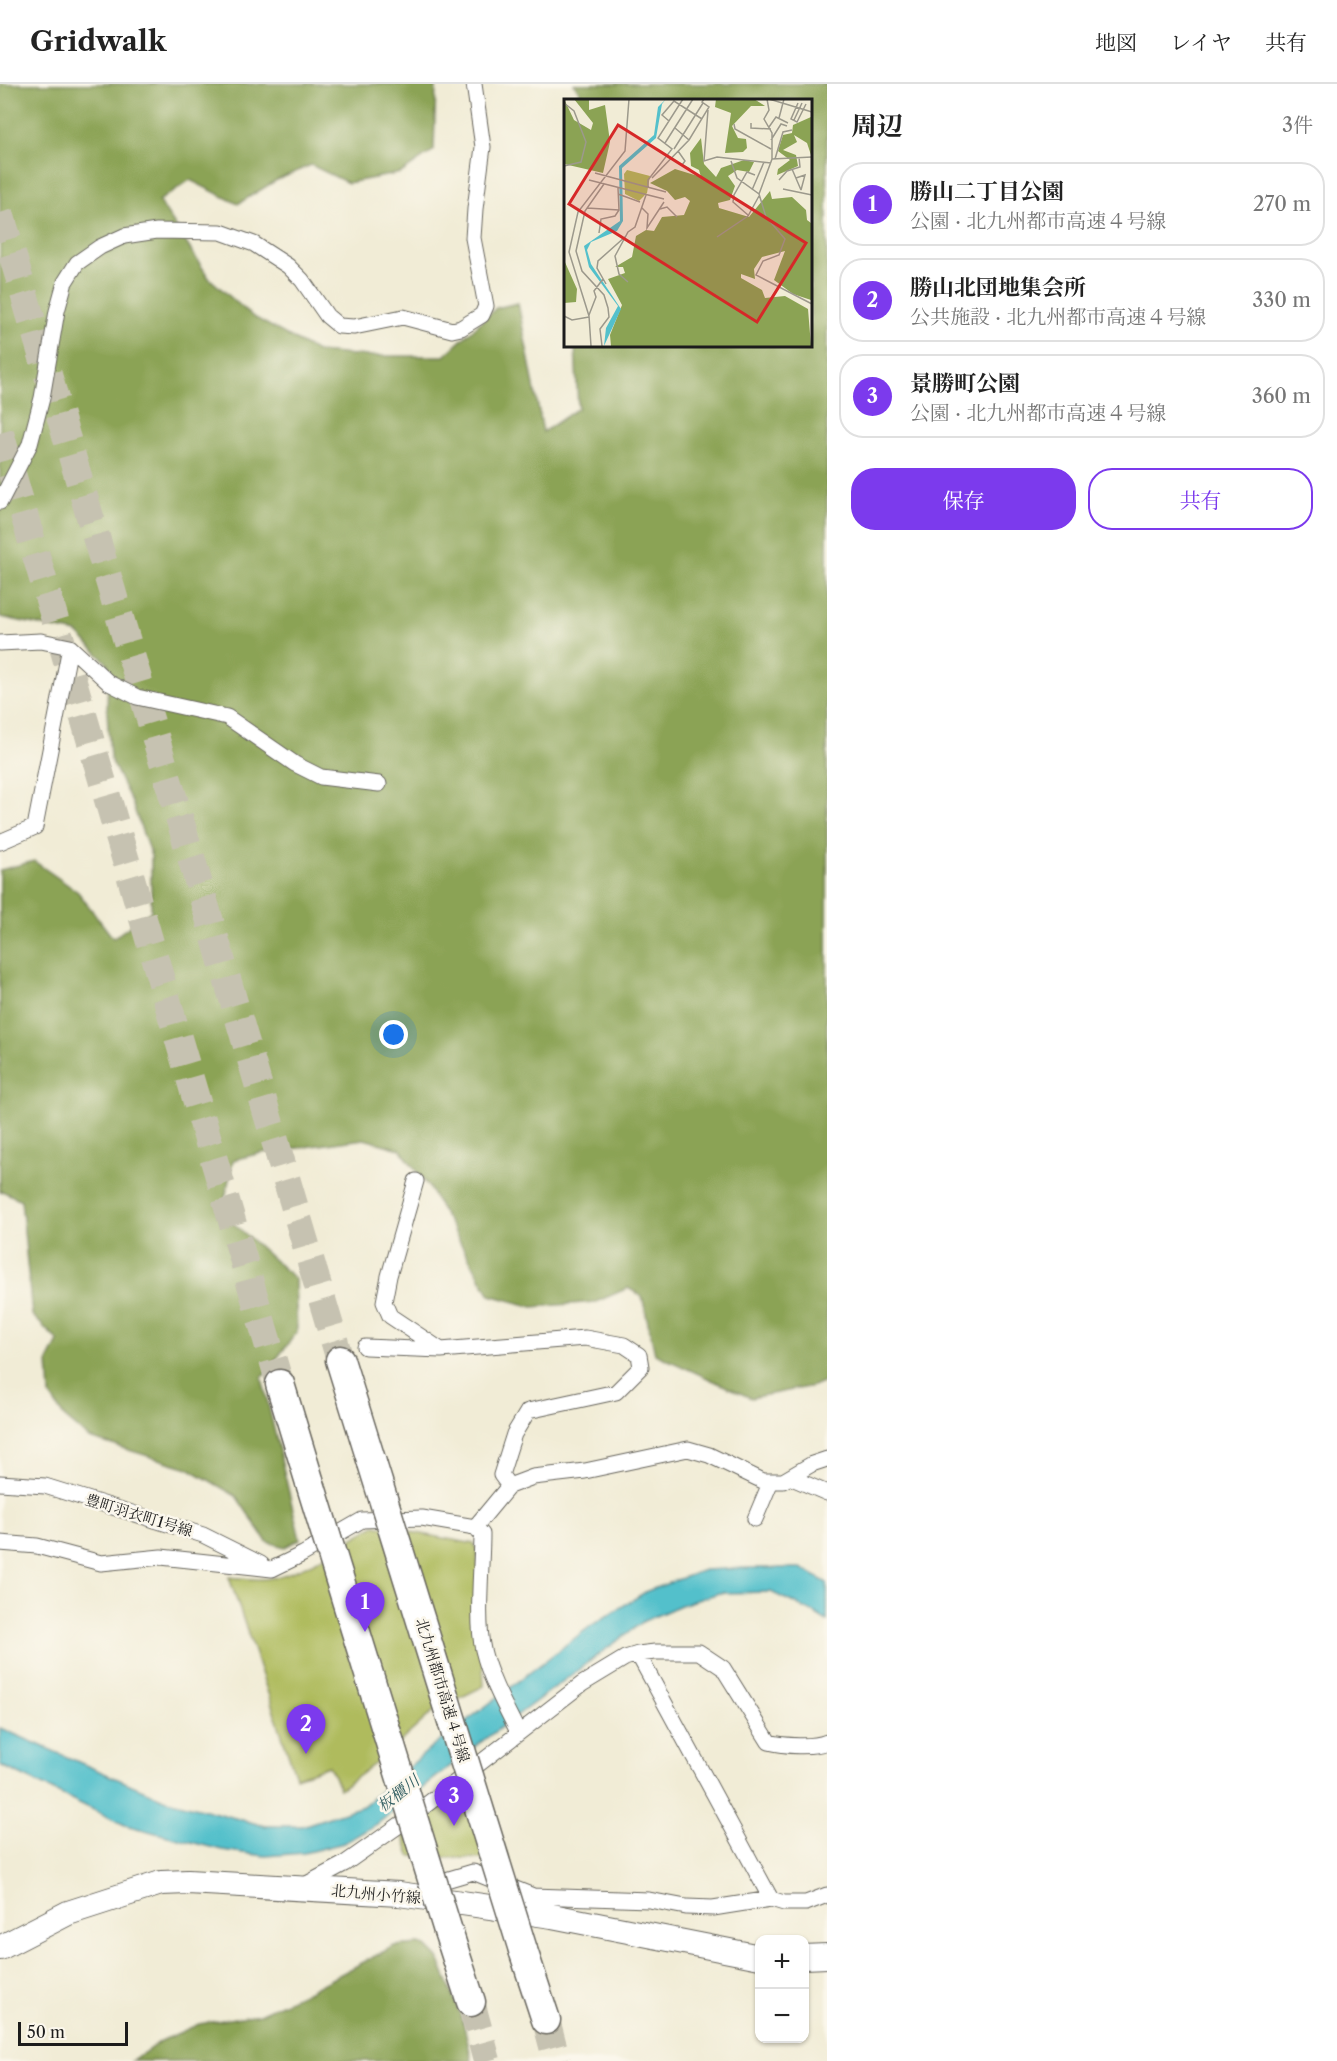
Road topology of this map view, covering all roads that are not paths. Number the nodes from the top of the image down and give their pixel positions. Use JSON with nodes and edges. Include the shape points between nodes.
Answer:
{"nodes":[{"id":1,"x":474,"y":84,"type":"edge"},
{"id":2,"x":0,"y":502,"type":"edge"},
{"id":3,"x":0,"y":642,"type":"edge"},
{"id":4,"x":70,"y":647,"type":"junction"},
{"id":5,"x":379,"y":784,"type":"dead end"},
{"id":6,"x":0,"y":842,"type":"edge"},
{"id":7,"x":416,"y":1181,"type":"dead end"},
{"id":8,"x":365,"y":1347,"type":"dead end"},
{"id":9,"x":441,"y":1350,"type":"junction"},
{"id":10,"x":340,"y":1360,"type":"tunnel mouth"},
{"id":11,"x":280,"y":1384,"type":"tunnel mouth"},
{"id":12,"x":827,"y":1460,"type":"edge"},
{"id":13,"x":792,"y":1478,"type":"junction"},
{"id":14,"x":771,"y":1481,"type":"junction"},
{"id":15,"x":0,"y":1483,"type":"edge"},
{"id":16,"x":509,"y":1486,"type":"junction"},
{"id":17,"x":827,"y":1492,"type":"edge"},
{"id":18,"x":755,"y":1519,"type":"dead end"},
{"id":19,"x":475,"y":1527,"type":"junction"},
{"id":20,"x":0,"y":1543,"type":"edge"},
{"id":21,"x":272,"y":1569,"type":"junction"},
{"id":22,"x":638,"y":1654,"type":"junction"},
{"id":23,"x":516,"y":1729,"type":"junction"},
{"id":24,"x":827,"y":1742,"type":"edge"},
{"id":25,"x":298,"y":1888,"type":"junction"},
{"id":26,"x":399,"y":1894,"type":"junction"},
{"id":27,"x":827,"y":1895,"type":"edge"},
{"id":28,"x":771,"y":1899,"type":"junction"},
{"id":29,"x":0,"y":1948,"type":"edge"},
{"id":30,"x":755,"y":1956,"type":"edge"},
{"id":31,"x":827,"y":1956,"type":"edge"},
{"id":32,"x":809,"y":1957,"type":"edge"},
{"id":33,"x":471,"y":2002,"type":"tunnel mouth"},
{"id":34,"x":546,"y":2020,"type":"tunnel mouth"}],
"edges":[{"from":1,"to":2,"type":"street","via":[[483,147],[473,238],[486,306],[482,315],[452,330],[403,317],[354,327],[339,326],[288,266],[254,244],[221,232],[157,231],[124,236],[77,263],[65,282],[30,444]]},
{"from":3,"to":4,"type":"street","via":[[41,641]]},
{"from":4,"to":5,"type":"street","via":[[109,683],[138,697],[227,717],[295,764],[321,777]]},
{"from":4,"to":6,"type":"street","via":[[35,827]]},
{"from":7,"to":9,"type":"street","via":[[384,1302],[390,1316]]},
{"from":8,"to":9,"type":"street"},
{"from":9,"to":16,"type":"street","via":[[585,1338],[624,1345],[639,1355],[641,1367],[616,1392],[528,1412],[514,1434],[501,1476]]},
{"from":10,"to":34,"type":"highway","name":"北九州都市高速４号線","bridge":true},
{"from":11,"to":33,"type":"highway","bridge":true},
{"from":12,"to":13,"type":"street","via":[[812,1464]]},
{"from":13,"to":14,"type":"street"},
{"from":13,"to":17,"type":"street"},
{"from":14,"to":16,"type":"street","via":[[688,1449],[585,1471],[533,1477]]},
{"from":14,"to":18,"type":"street"},
{"from":15,"to":21,"type":"street","name":"豊町羽衣町1号線","via":[[45,1485],[204,1536]]},
{"from":16,"to":19,"type":"street"},
{"from":19,"to":21,"type":"street","via":[[422,1518],[362,1520]]},
{"from":19,"to":23,"type":"street","via":[[482,1534],[483,1650]]},
{"from":20,"to":21,"type":"street","via":[[37,1546],[101,1563],[161,1557]]},
{"from":22,"to":23,"type":"street","via":[[582,1684]]},
{"from":22,"to":24,"type":"street","via":[[699,1652],[723,1668],[769,1742],[788,1747]]},
{"from":22,"to":28,"type":"street"},
{"from":23,"to":25,"type":"street","via":[[408,1819],[344,1864]]},
{"from":25,"to":26,"type":"main road","name":"北九州小竹線"},
{"from":25,"to":29,"type":"main road","name":"北九州小竹線","via":[[161,1883],[68,1914]]},
{"from":26,"to":28,"type":"street","via":[[472,1872],[533,1896],[650,1900],[713,1908]]},
{"from":26,"to":30,"type":"main road","name":"北九州小竹線","via":[[552,1916]]},
{"from":27,"to":28,"type":"street","via":[[806,1903]]},
{"from":31,"to":32,"type":"main road"}]}
